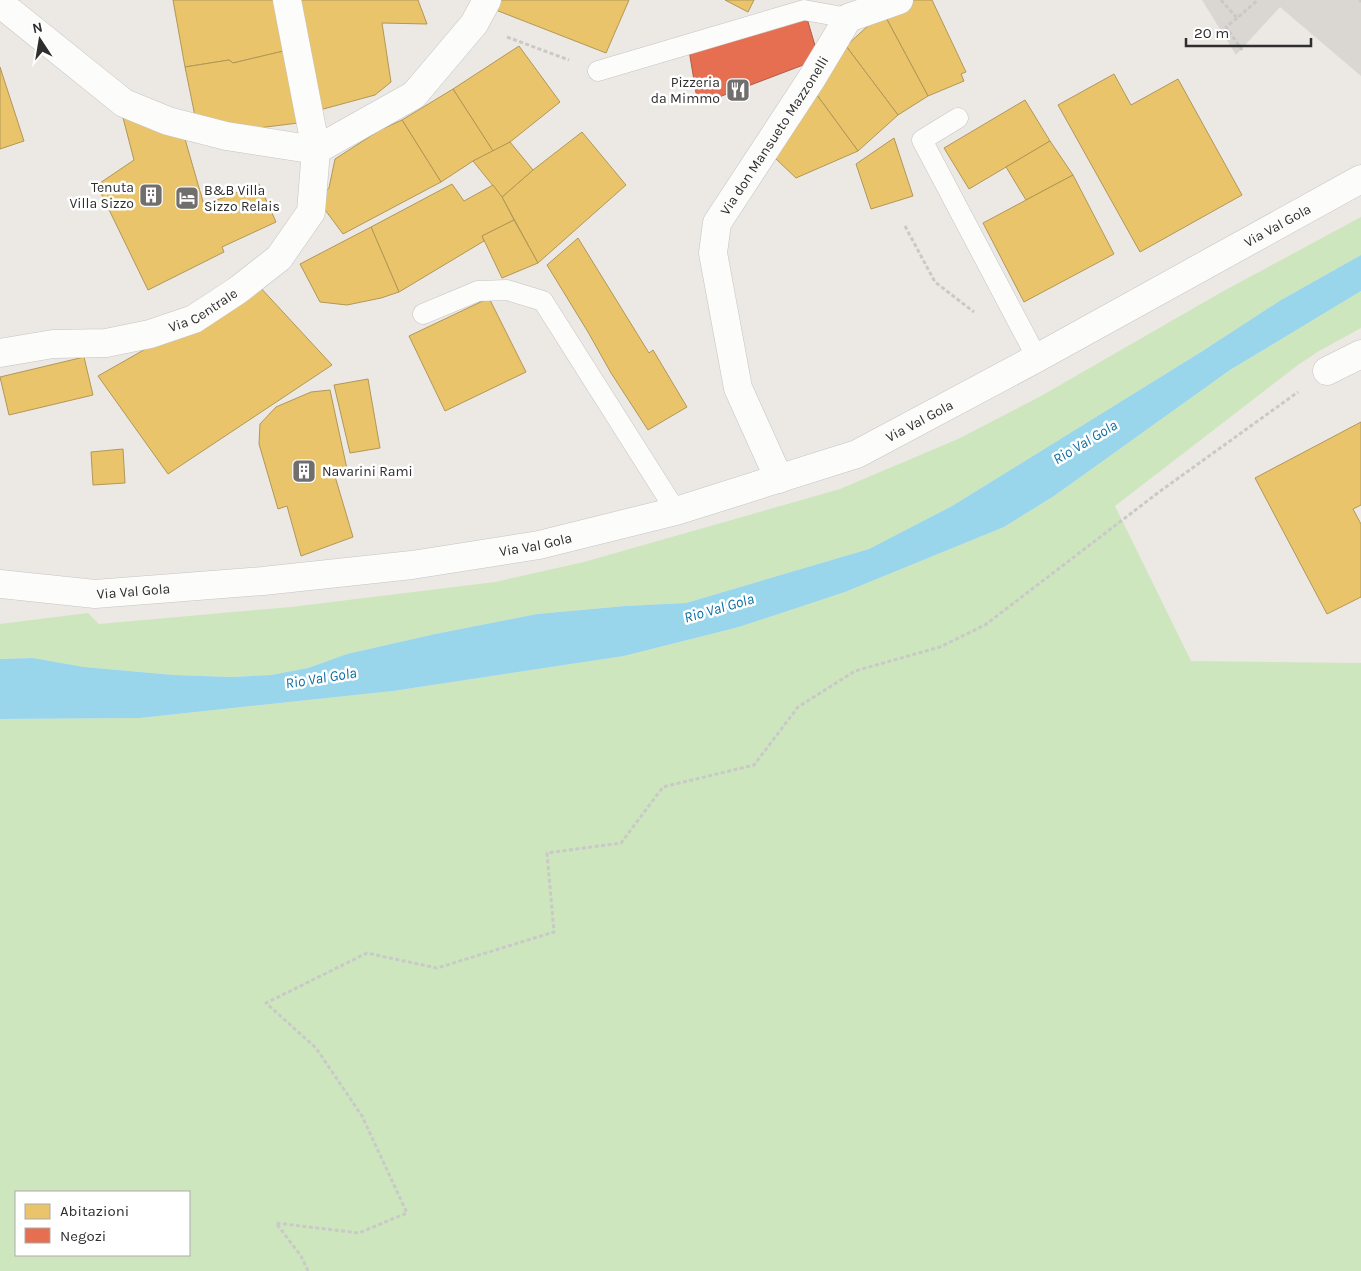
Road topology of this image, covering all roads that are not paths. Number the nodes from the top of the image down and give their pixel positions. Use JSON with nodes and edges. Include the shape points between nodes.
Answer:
{"nodes":[{"id":1,"x":3,"y":0,"type":"edge"},
{"id":2,"x":287,"y":0,"type":"edge"},
{"id":3,"x":488,"y":0,"type":"edge"},
{"id":4,"x":899,"y":0,"type":"edge"},
{"id":5,"x":848,"y":9,"type":"edge"},
{"id":6,"x":598,"y":71,"type":"road end"},
{"id":7,"x":958,"y":118,"type":"dead end"},
{"id":8,"x":316,"y":150,"type":"junction"},
{"id":9,"x":1361,"y":179,"type":"edge"},
{"id":10,"x":423,"y":314,"type":"dead end"},
{"id":11,"x":0,"y":353,"type":"edge"},
{"id":12,"x":1361,"y":354,"type":"edge"},
{"id":13,"x":1037,"y":358,"type":"junction"},
{"id":14,"x":1327,"y":371,"type":"road end"},
{"id":15,"x":779,"y":479,"type":"junction"},
{"id":16,"x":676,"y":511,"type":"junction"},
{"id":17,"x":0,"y":584,"type":"edge"}],
"edges":[{"from":1,"to":8,"type":"street","via":[[7,9],[124,102],[168,121],[226,136]]},
{"from":2,"to":8,"type":"street","name":"Via Centrale"},
{"from":3,"to":8,"type":"street","via":[[474,24],[414,96]]},
{"from":4,"to":5,"type":"street"},
{"from":5,"to":6,"type":"lane","via":[[804,10]]},
{"from":5,"to":15,"type":"street","name":"Via don Mansueto Mazzonelli","via":[[812,78],[718,223],[713,254],[738,388]]},
{"from":7,"to":13,"type":"lane","via":[[922,140]]},
{"from":8,"to":11,"type":"street","name":"Via Centrale","via":[[311,212],[279,258],[194,319],[150,334],[106,343],[53,344]]},
{"from":9,"to":13,"type":"street","name":"Via Val Gola"},
{"from":10,"to":16,"type":"lane","via":[[478,291],[507,290],[543,301]]},
{"from":12,"to":14,"type":"street"},
{"from":13,"to":15,"type":"street","name":"Via Val Gola","via":[[857,454]]},
{"from":15,"to":16,"type":"street","name":"Via Val Gola"},
{"from":16,"to":17,"type":"street","name":"Via Val Gola","via":[[539,545],[412,565],[95,594]]}]}
